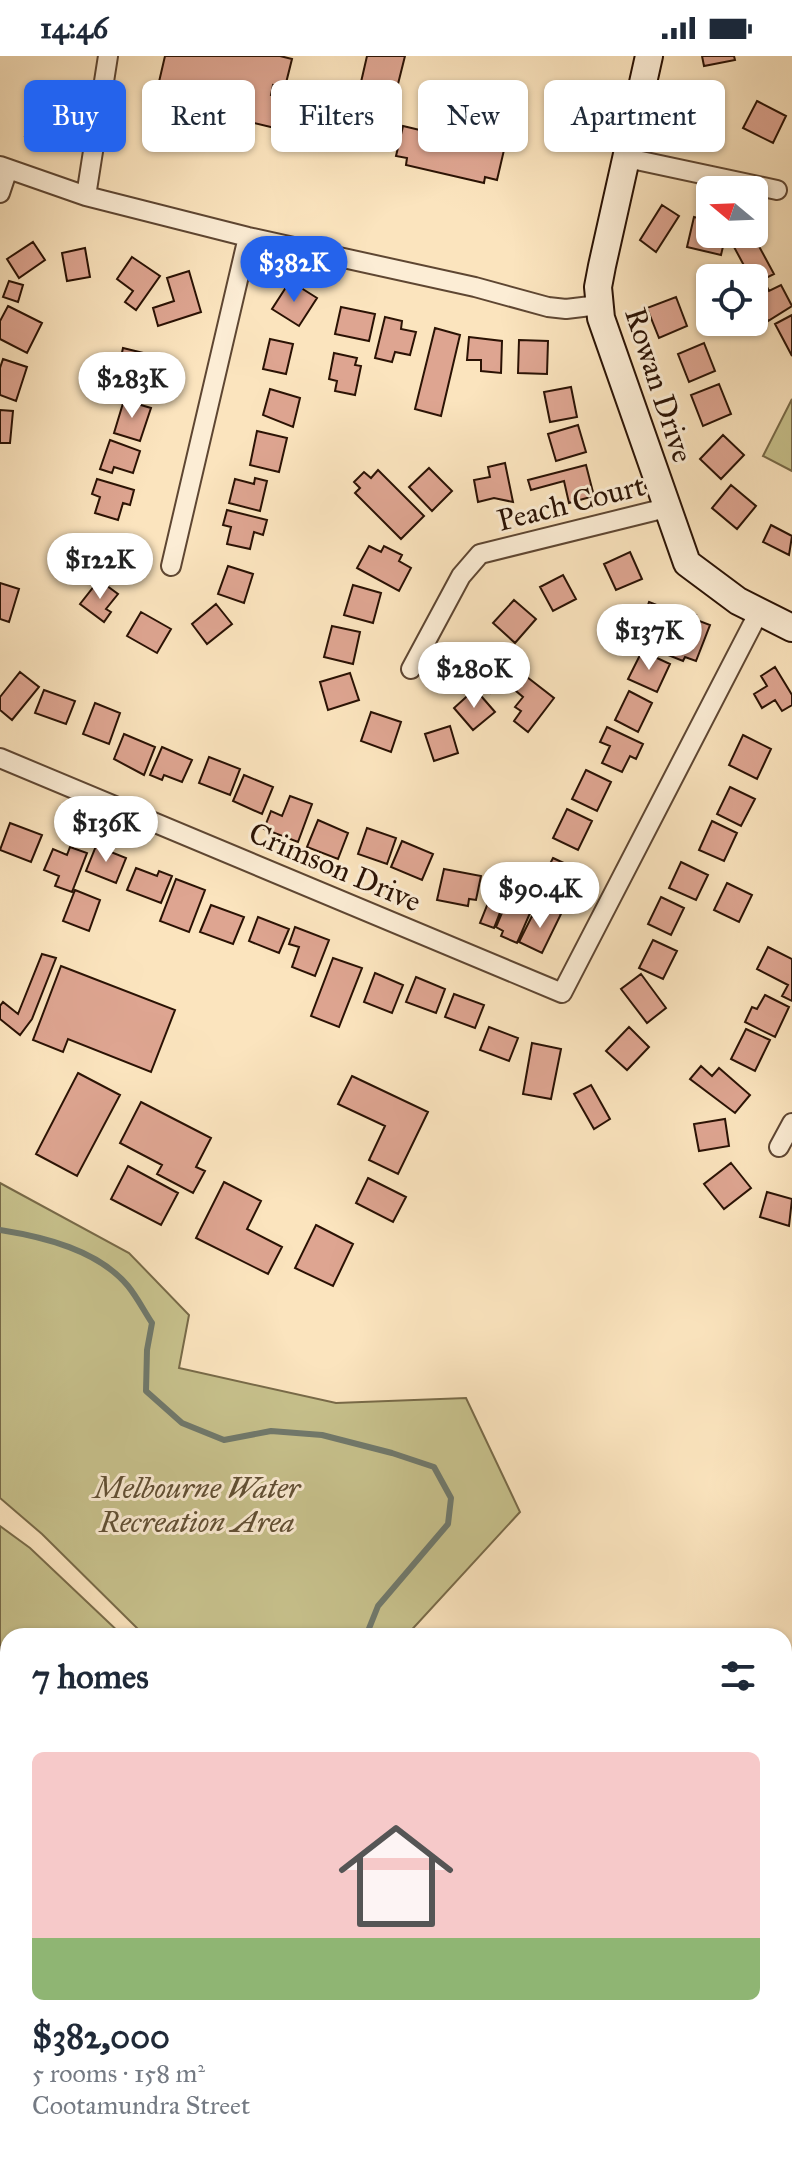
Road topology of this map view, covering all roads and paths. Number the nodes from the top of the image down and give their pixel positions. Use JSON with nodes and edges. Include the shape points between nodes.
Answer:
{"nodes":[{"id":1,"x":108,"y":56,"type":"edge"},
{"id":2,"x":649,"y":56,"type":"edge"},
{"id":3,"x":627,"y":158,"type":"junction"},
{"id":4,"x":4,"y":168,"type":"edge"},
{"id":5,"x":777,"y":190,"type":"dead end"},
{"id":6,"x":0,"y":193,"type":"edge"},
{"id":7,"x":86,"y":196,"type":"junction"},
{"id":8,"x":248,"y":237,"type":"junction"},
{"id":9,"x":599,"y":305,"type":"junction"},
{"id":10,"x":666,"y":508,"type":"junction"},
{"id":11,"x":171,"y":566,"type":"dead end"},
{"id":12,"x":759,"y":612,"type":"junction"},
{"id":13,"x":792,"y":628,"type":"edge"},
{"id":14,"x":411,"y":669,"type":"dead end"},
{"id":15,"x":0,"y":758,"type":"edge"},
{"id":16,"x":792,"y":1123,"type":"edge"},
{"id":17,"x":779,"y":1147,"type":"dead end"}],
"edges":[{"from":1,"to":7,"type":"street"},
{"from":2,"to":3,"type":"street","name":"Rowan Drive"},
{"from":3,"to":5,"type":"street"},
{"from":3,"to":9,"type":"street","name":"Rowan Drive","via":[[602,266]]},
{"from":4,"to":6,"type":"street"},
{"from":4,"to":7,"type":"street"},
{"from":7,"to":8,"type":"street"},
{"from":8,"to":9,"type":"street","via":[[548,307]]},
{"from":8,"to":11,"type":"street"},
{"from":9,"to":10,"type":"street","name":"Rowan Drive"},
{"from":10,"to":12,"type":"street","name":"Rowan Drive","via":[[687,563]]},
{"from":10,"to":14,"type":"street","name":"Peach Court","via":[[480,554],[461,576]]},
{"from":12,"to":13,"type":"street","name":"Rowan Drive"},
{"from":12,"to":15,"type":"street","name":"Crimson Drive","via":[[562,993]]},
{"from":16,"to":17,"type":"street"}]}
